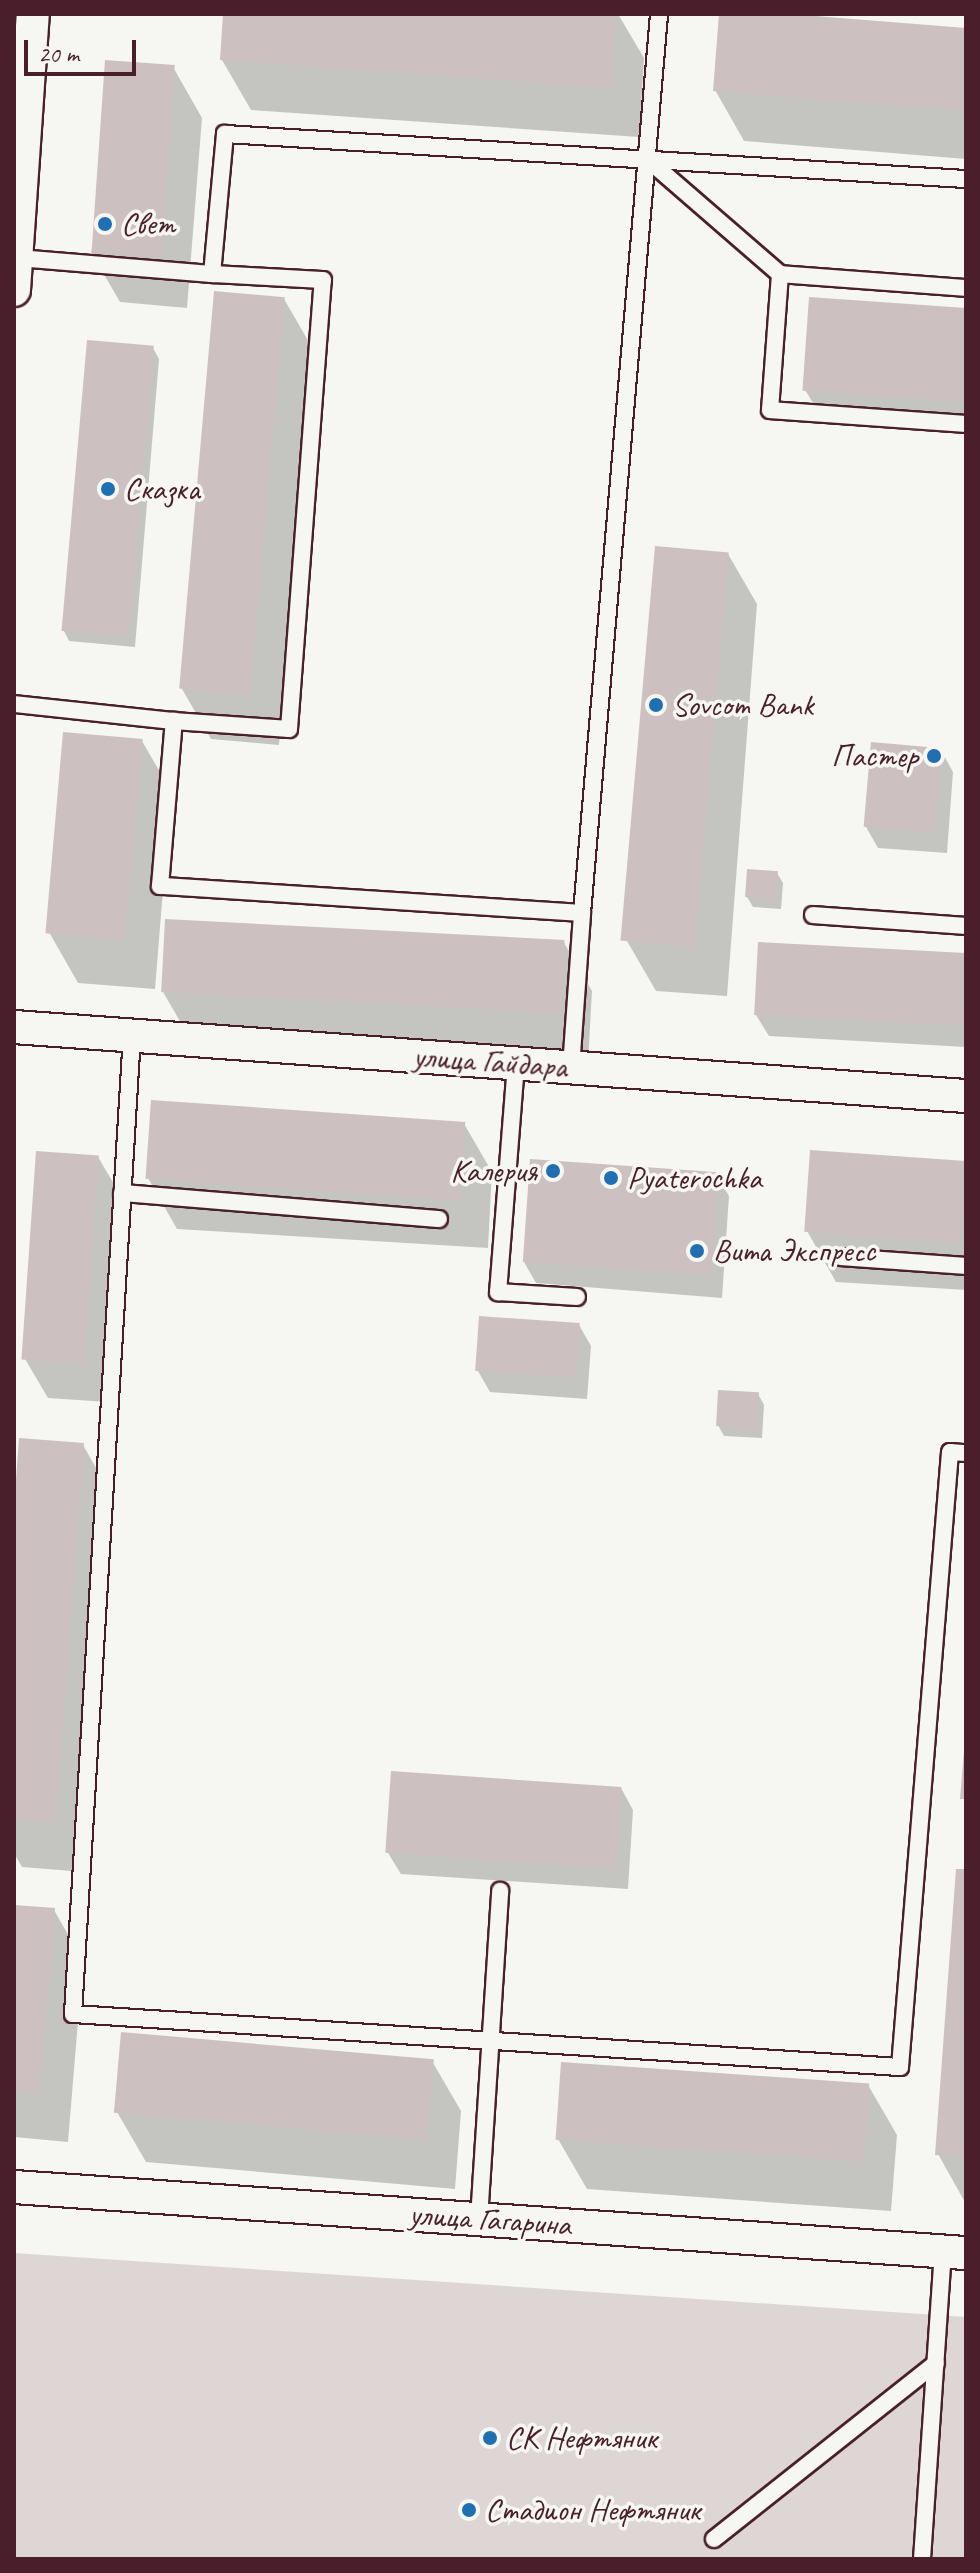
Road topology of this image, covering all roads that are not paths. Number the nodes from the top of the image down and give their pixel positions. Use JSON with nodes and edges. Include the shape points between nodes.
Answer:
{"nodes":[{"id":1,"x":33,"y":14,"type":"edge"},
{"id":2,"x":659,"y":14,"type":"edge"},
{"id":3,"x":646,"y":158,"type":"junction"},
{"id":4,"x":966,"y":179,"type":"edge"},
{"id":5,"x":17,"y":258,"type":"junction"},
{"id":6,"x":212,"y":274,"type":"junction"},
{"id":7,"x":780,"y":274,"type":"junction"},
{"id":8,"x":966,"y":288,"type":"edge"},
{"id":9,"x":14,"y":290,"type":"edge"},
{"id":10,"x":966,"y":424,"type":"edge"},
{"id":11,"x":14,"y":704,"type":"edge"},
{"id":12,"x":174,"y":721,"type":"junction"},
{"id":13,"x":582,"y":913,"type":"junction"},
{"id":14,"x":813,"y":915,"type":"dead end"},
{"id":15,"x":966,"y":926,"type":"edge"},
{"id":16,"x":14,"y":1027,"type":"edge"},
{"id":17,"x":132,"y":1035,"type":"junction"},
{"id":18,"x":516,"y":1064,"type":"junction"},
{"id":19,"x":571,"y":1068,"type":"junction"},
{"id":20,"x":966,"y":1096,"type":"edge"},
{"id":21,"x":122,"y":1193,"type":"junction"},
{"id":22,"x":439,"y":1219,"type":"dead end"},
{"id":23,"x":841,"y":1257,"type":"dead end"},
{"id":24,"x":966,"y":1266,"type":"edge"},
{"id":25,"x":577,"y":1297,"type":"dead end"},
{"id":26,"x":966,"y":1453,"type":"edge"},
{"id":27,"x":500,"y":1891,"type":"dead end"},
{"id":28,"x":491,"y":2041,"type":"junction"},
{"id":29,"x":14,"y":2187,"type":"edge"},
{"id":30,"x":479,"y":2219,"type":"junction"},
{"id":31,"x":955,"y":2252,"type":"edge"},
{"id":32,"x":936,"y":2363,"type":"junction"},
{"id":33,"x":714,"y":2539,"type":"dead end"},
{"id":34,"x":922,"y":2559,"type":"edge"}],
"edges":[{"from":1,"to":5,"type":"street"},
{"from":2,"to":3,"type":"lane"},
{"from":3,"to":4,"type":"lane"},
{"from":3,"to":6,"type":"lane","via":[[225,134]]},
{"from":3,"to":7,"type":"lane"},
{"from":3,"to":13,"type":"lane"},
{"from":5,"to":6,"type":"lane"},
{"from":5,"to":9,"type":"street"},
{"from":6,"to":12,"type":"lane","via":[[323,280],[289,729]]},
{"from":7,"to":8,"type":"lane"},
{"from":7,"to":10,"type":"lane","via":[[770,410]]},
{"from":11,"to":12,"type":"lane"},
{"from":12,"to":13,"type":"lane","via":[[160,886]]},
{"from":13,"to":19,"type":"lane"},
{"from":14,"to":15,"type":"lane"},
{"from":16,"to":17,"type":"street","name":"улица Гайдара"},
{"from":17,"to":18,"type":"street","name":"улица Гайдара"},
{"from":17,"to":21,"type":"lane"},
{"from":18,"to":19,"type":"street","name":"улица Гайдара"},
{"from":18,"to":25,"type":"lane","via":[[498,1292]]},
{"from":19,"to":20,"type":"street","name":"улица Гайдара"},
{"from":21,"to":22,"type":"lane"},
{"from":21,"to":28,"type":"lane","via":[[73,2014]]},
{"from":23,"to":24,"type":"lane"},
{"from":26,"to":28,"type":"lane","via":[[950,1452],[900,2067]]},
{"from":27,"to":28,"type":"lane"},
{"from":28,"to":30,"type":"lane"},
{"from":29,"to":30,"type":"street","name":"улица Гагарина"},
{"from":30,"to":31,"type":"street","name":"улица Гагарина"},
{"from":31,"to":32,"type":"lane"},
{"from":32,"to":33,"type":"lane"},
{"from":32,"to":34,"type":"lane"}]}
